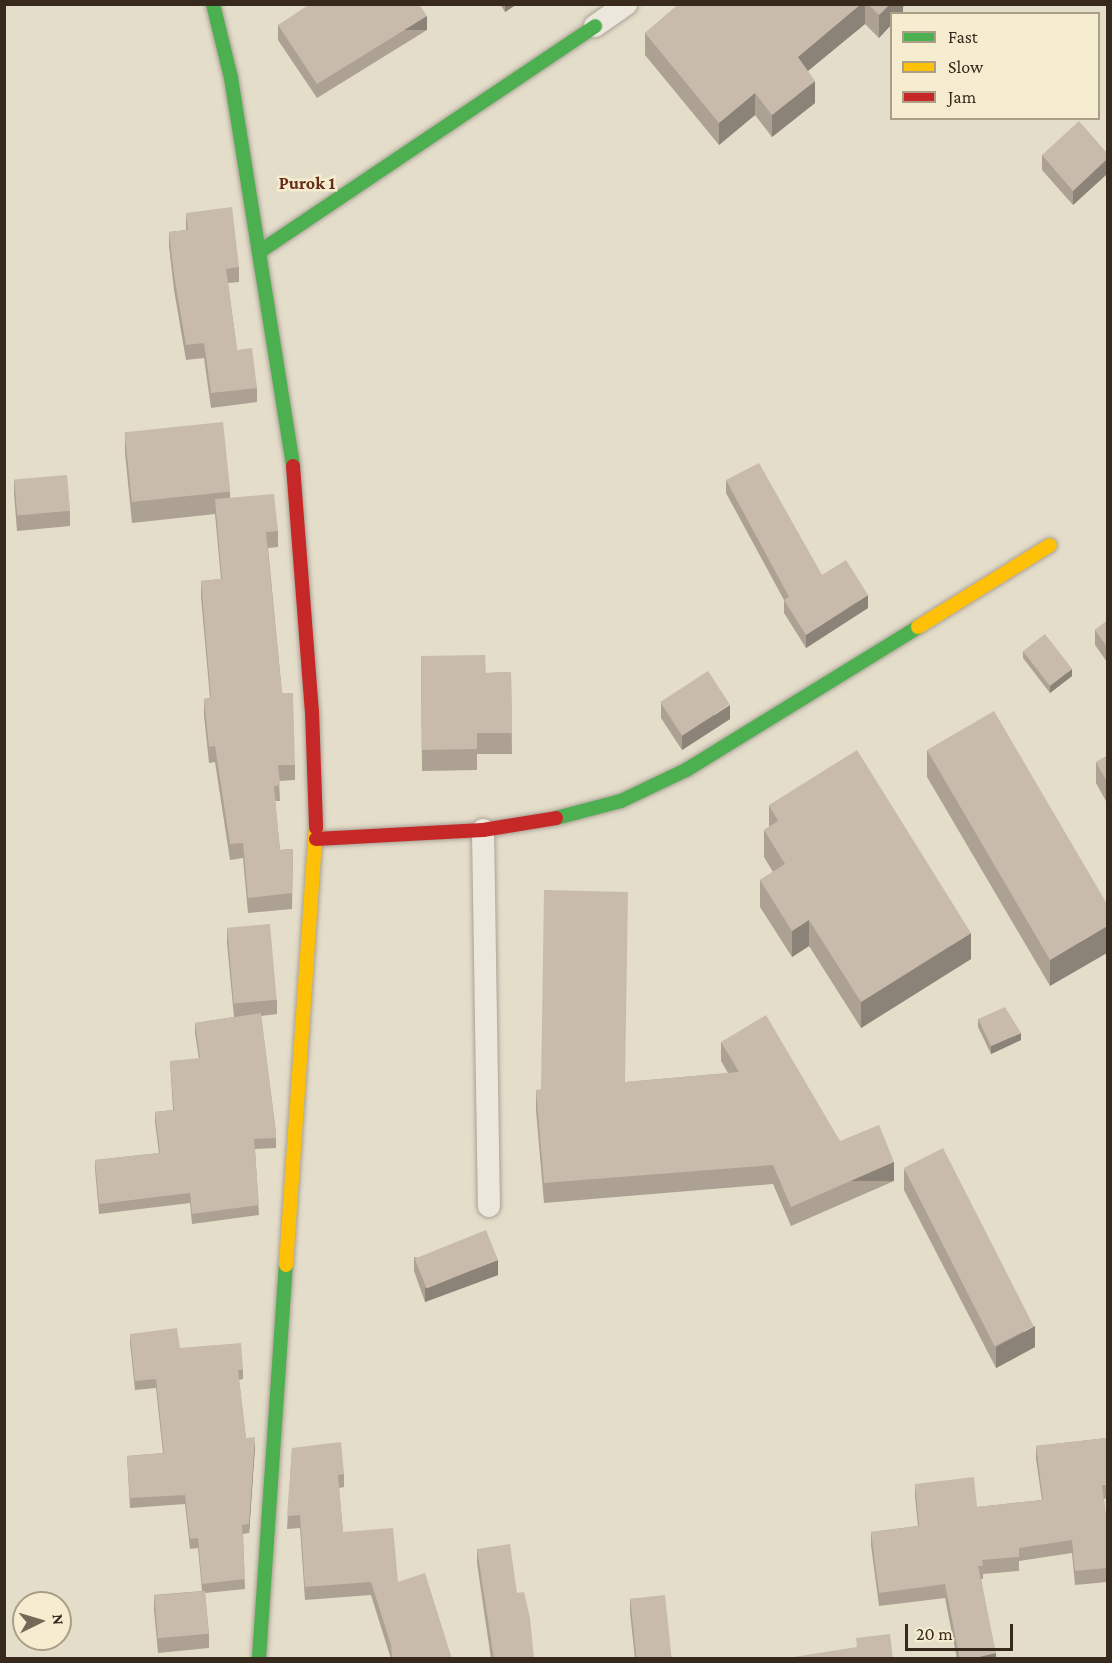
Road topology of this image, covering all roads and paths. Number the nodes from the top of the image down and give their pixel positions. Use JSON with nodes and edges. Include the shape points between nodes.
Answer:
{"nodes":[{"id":1,"x":213,"y":4,"type":"edge"},
{"id":2,"x":626,"y":4,"type":"edge"},
{"id":3,"x":595,"y":26,"type":"joint"},
{"id":4,"x":259,"y":252,"type":"junction"},
{"id":5,"x":1050,"y":545,"type":"dead end"},
{"id":6,"x":483,"y":830,"type":"junction"},
{"id":7,"x":316,"y":838,"type":"junction"},
{"id":8,"x":489,"y":1206,"type":"dead end"},
{"id":9,"x":259,"y":1659,"type":"edge"}],
"edges":[{"from":1,"to":4,"type":"street","via":[[231,78]]},
{"from":2,"to":3,"type":"lane"},
{"from":3,"to":4,"type":"street"},
{"from":4,"to":7,"type":"street","via":[[295,482],[312,711]]},
{"from":5,"to":6,"type":"street","via":[[686,770],[621,801],[577,814]]},
{"from":6,"to":7,"type":"street"},
{"from":6,"to":8,"type":"lane"},
{"from":7,"to":9,"type":"street"}]}
